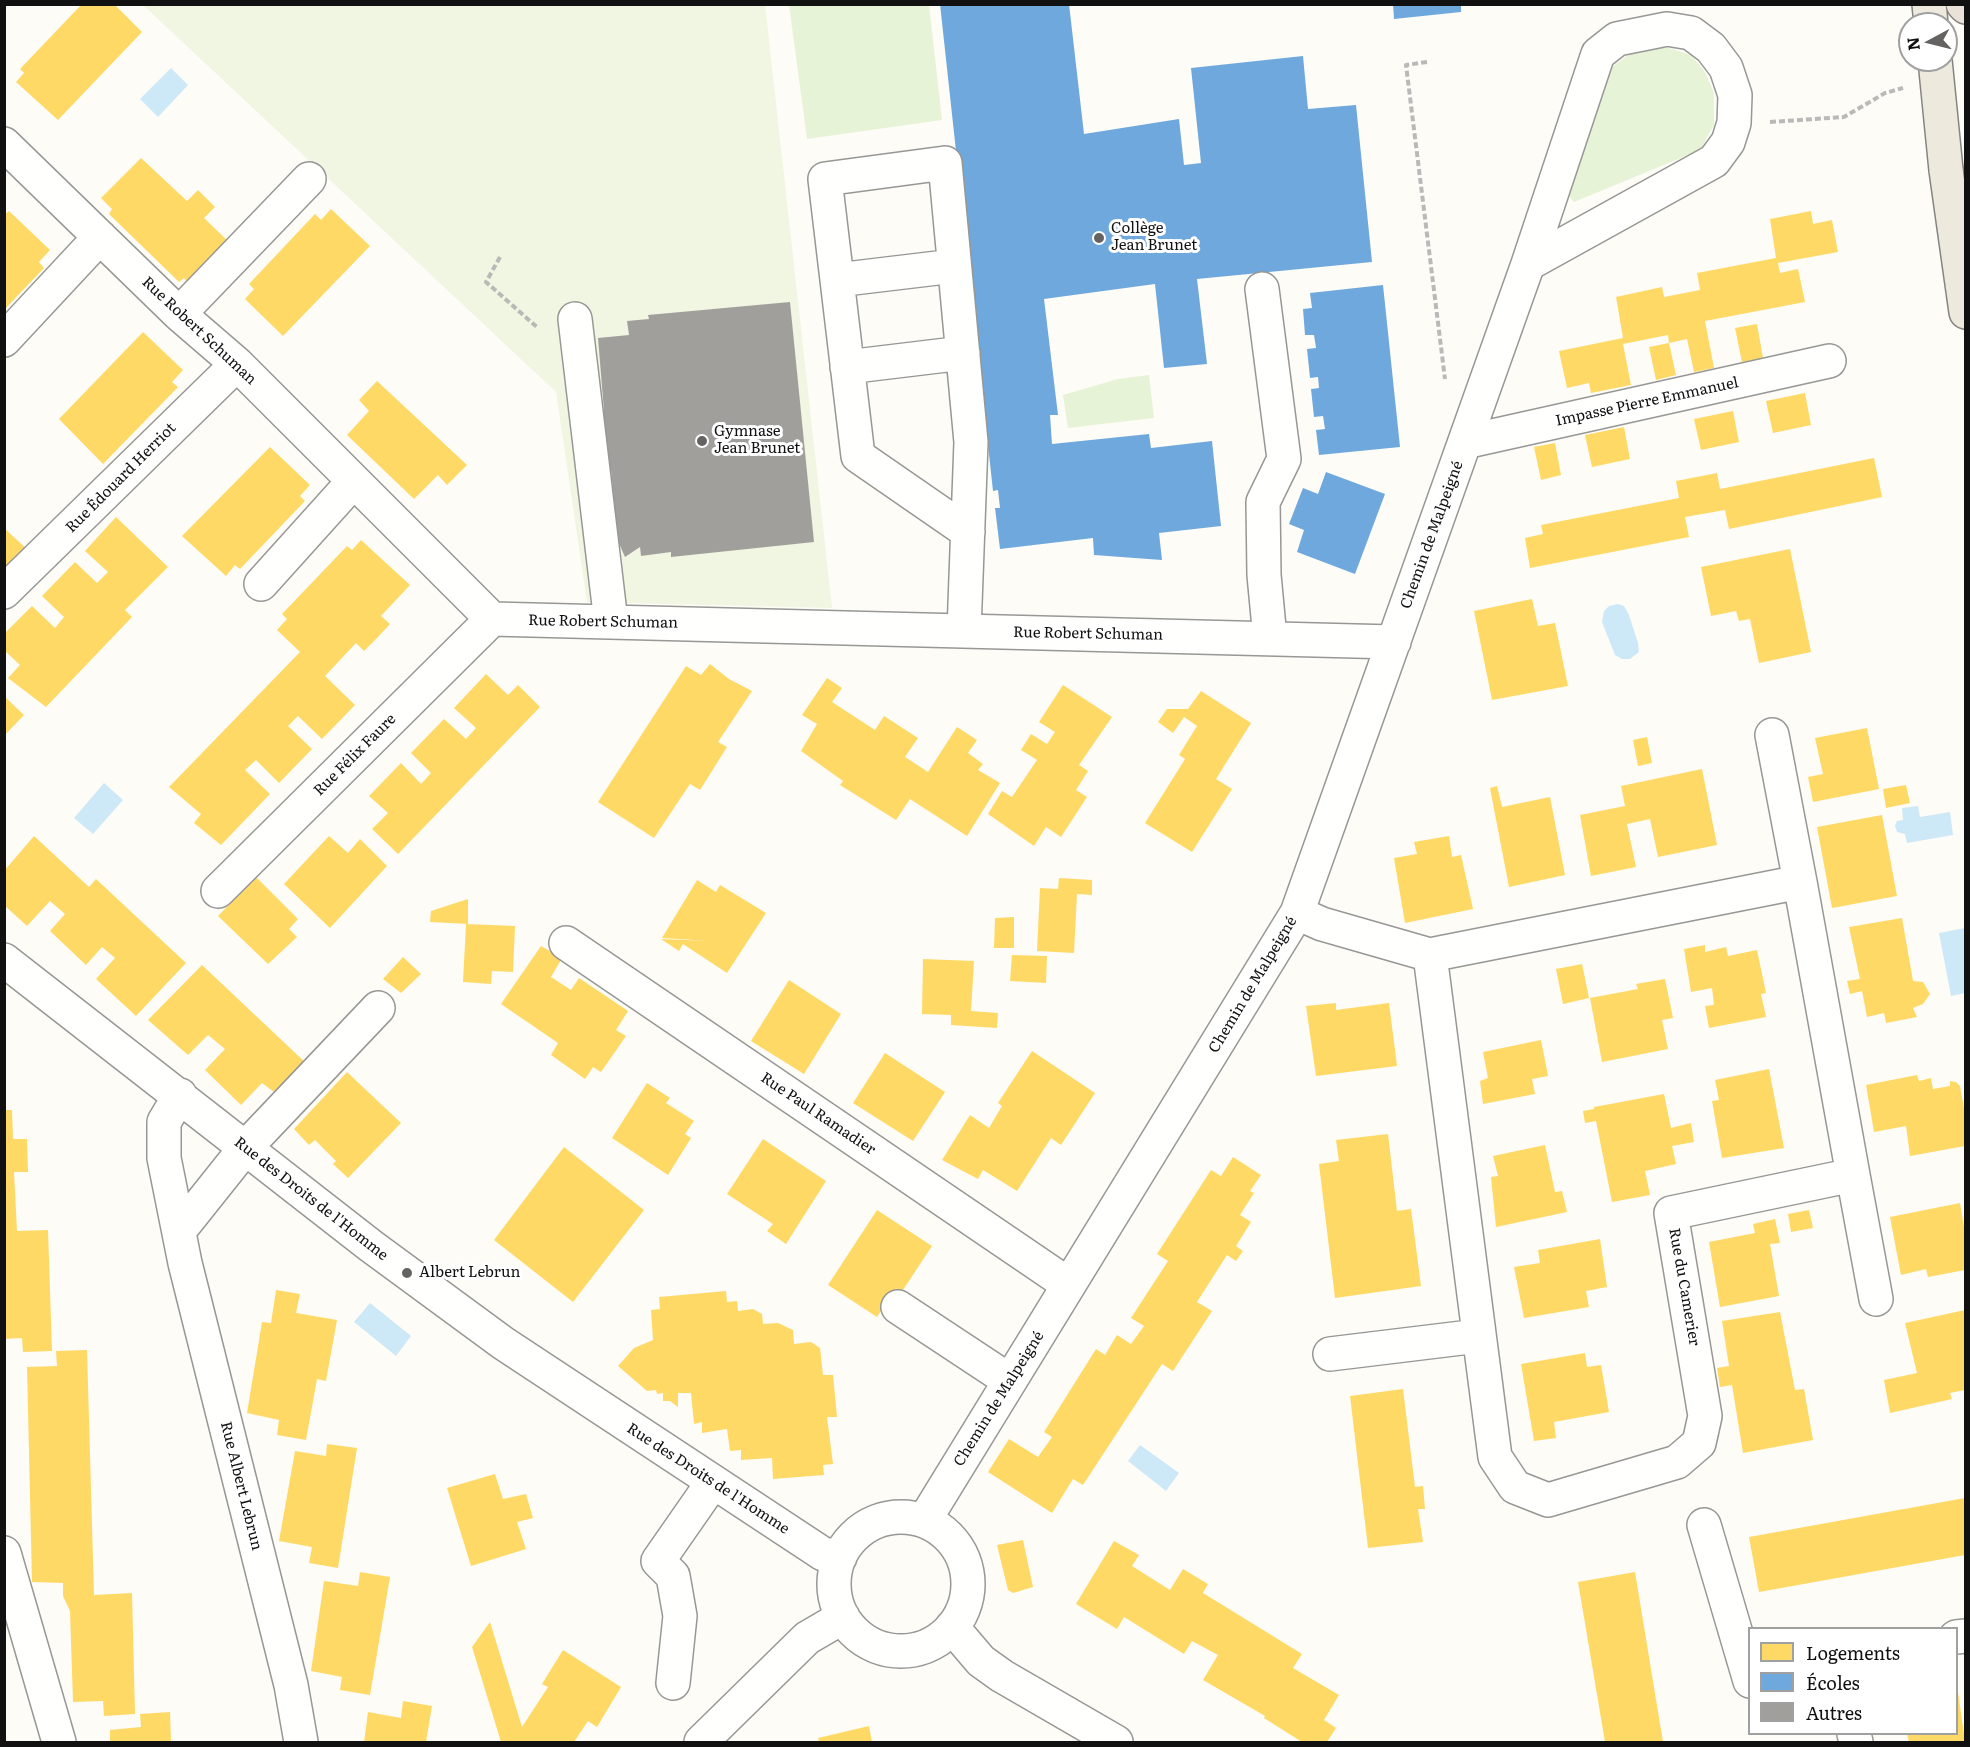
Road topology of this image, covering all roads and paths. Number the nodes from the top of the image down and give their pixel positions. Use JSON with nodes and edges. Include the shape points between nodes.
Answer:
{"nodes":[{"id":1,"x":1426,"y":62,"type":"dead end"},
{"id":2,"x":1936,"y":72,"type":"edge"},
{"id":3,"x":1907,"y":87,"type":"dead end"},
{"id":4,"x":1734,"y":123,"type":"junction"},
{"id":5,"x":4,"y":144,"type":"edge"},
{"id":6,"x":309,"y":179,"type":"dead end"},
{"id":7,"x":100,"y":237,"type":"junction"},
{"id":8,"x":500,"y":257,"type":"dead end"},
{"id":9,"x":1528,"y":264,"type":"junction"},
{"id":10,"x":954,"y":266,"type":"junction"},
{"id":11,"x":837,"y":280,"type":"junction"},
{"id":12,"x":1262,"y":290,"type":"dead end"},
{"id":13,"x":1965,"y":312,"type":"edge"},
{"id":14,"x":179,"y":314,"type":"junction"},
{"id":15,"x":575,"y":319,"type":"dead end"},
{"id":16,"x":4,"y":340,"type":"edge"},
{"id":17,"x":963,"y":353,"type":"junction"},
{"id":18,"x":1829,"y":361,"type":"dead end"},
{"id":19,"x":581,"y":362,"type":"junction"},
{"id":20,"x":237,"y":364,"type":"junction"},
{"id":21,"x":848,"y":367,"type":"junction"},
{"id":22,"x":1444,"y":389,"type":"dead end"},
{"id":23,"x":1465,"y":442,"type":"junction"},
{"id":24,"x":352,"y":483,"type":"junction"},
{"id":25,"x":968,"y":532,"type":"junction"},
{"id":26,"x":261,"y":584,"type":"dead end"},
{"id":27,"x":4,"y":592,"type":"edge"},
{"id":28,"x":492,"y":619,"type":"junction"},
{"id":29,"x":611,"y":622,"type":"junction"},
{"id":30,"x":964,"y":631,"type":"junction"},
{"id":31,"x":1270,"y":638,"type":"junction"},
{"id":32,"x":1394,"y":642,"type":"junction"},
{"id":33,"x":1772,"y":735,"type":"dead end"},
{"id":34,"x":1800,"y":882,"type":"junction"},
{"id":35,"x":218,"y":891,"type":"dead end"},
{"id":36,"x":1297,"y":913,"type":"junction"},
{"id":37,"x":567,"y":943,"type":"dead end"},
{"id":38,"x":1430,"y":955,"type":"junction"},
{"id":39,"x":4,"y":960,"type":"edge"},
{"id":40,"x":378,"y":1008,"type":"dead end"},
{"id":41,"x":180,"y":1095,"type":"junction"},
{"id":42,"x":246,"y":1147,"type":"junction"},
{"id":43,"x":1853,"y":1175,"type":"junction"},
{"id":44,"x":179,"y":1231,"type":"junction"},
{"id":45,"x":1069,"y":1285,"type":"junction"},
{"id":46,"x":1876,"y":1299,"type":"dead end"},
{"id":47,"x":898,"y":1307,"type":"dead end"},
{"id":48,"x":1478,"y":1336,"type":"junction"},
{"id":49,"x":1330,"y":1354,"type":"dead end"},
{"id":50,"x":1010,"y":1381,"type":"junction"},
{"id":51,"x":713,"y":1482,"type":"junction"},
{"id":52,"x":924,"y":1521,"type":"junction"},
{"id":53,"x":1704,"y":1525,"type":"dead end"},
{"id":54,"x":4,"y":1553,"type":"edge"},
{"id":55,"x":840,"y":1557,"type":"junction"},
{"id":56,"x":843,"y":1617,"type":"junction"},
{"id":57,"x":952,"y":1627,"type":"junction"},
{"id":58,"x":1748,"y":1678,"type":"edge"},
{"id":59,"x":673,"y":1683,"type":"dead end"},
{"id":60,"x":59,"y":1743,"type":"edge"},
{"id":61,"x":301,"y":1743,"type":"edge"},
{"id":62,"x":701,"y":1743,"type":"edge"},
{"id":63,"x":1116,"y":1743,"type":"edge"}],
"edges":[{"from":1,"to":22,"type":"path","via":[[1406,65],[1428,256],[1446,368]]},
{"from":2,"to":13,"type":"main road","bridge":true},
{"from":3,"to":4,"type":"path","via":[[1885,93],[1844,117]]},
{"from":4,"to":9,"type":"street","name":"Chemin de Malpeigné","via":[[1728,142],[1714,161]]},
{"from":4,"to":9,"type":"street","name":"Chemin de Malpeigné","via":[[1734,94],[1726,68],[1711,48],[1691,33],[1667,29],[1617,39],[1598,54]]},
{"from":5,"to":7,"type":"street","name":"Rue Robert Schuman"},
{"from":6,"to":14,"type":"street"},
{"from":7,"to":14,"type":"street","name":"Rue Robert Schuman"},
{"from":7,"to":16,"type":"street"},
{"from":8,"to":19,"type":"path","via":[[486,282]]},
{"from":9,"to":23,"type":"street","name":"Chemin de Malpeigné"},
{"from":10,"to":11,"type":"street"},
{"from":10,"to":11,"type":"street","via":[[945,163],[825,179]]},
{"from":10,"to":17,"type":"street"},
{"from":11,"to":21,"type":"street"},
{"from":12,"to":31,"type":"street","via":[[1284,459],[1263,502]]},
{"from":14,"to":20,"type":"street","name":"Rue Robert Schuman"},
{"from":15,"to":19,"type":"street"},
{"from":17,"to":21,"type":"street"},
{"from":17,"to":25,"type":"street","via":[[971,442]]},
{"from":18,"to":23,"type":"street","name":"Impasse Pierre Emmanuel"},
{"from":19,"to":29,"type":"street"},
{"from":20,"to":24,"type":"street","name":"Rue Robert Schuman"},
{"from":20,"to":27,"type":"street","name":"Rue Édouard Herriot"},
{"from":21,"to":25,"type":"street","via":[[858,456]]},
{"from":23,"to":32,"type":"street","name":"Chemin de Malpeigné"},
{"from":24,"to":26,"type":"street"},
{"from":24,"to":28,"type":"street","name":"Rue Robert Schuman"},
{"from":25,"to":30,"type":"street"},
{"from":28,"to":29,"type":"street","name":"Rue Robert Schuman"},
{"from":28,"to":35,"type":"street","name":"Rue Félix Faure"},
{"from":29,"to":30,"type":"street","name":"Rue Robert Schuman"},
{"from":30,"to":31,"type":"street","name":"Rue Robert Schuman"},
{"from":31,"to":32,"type":"street","name":"Rue Robert Schuman"},
{"from":32,"to":36,"type":"street","name":"Chemin de Malpeigné"},
{"from":33,"to":34,"type":"street"},
{"from":34,"to":38,"type":"street"},
{"from":34,"to":43,"type":"street"},
{"from":36,"to":38,"type":"street"},
{"from":36,"to":45,"type":"street","name":"Chemin de Malpeigné"},
{"from":37,"to":45,"type":"street","name":"Rue Paul Ramadier"},
{"from":38,"to":48,"type":"street","name":"Rue du Camerier"},
{"from":39,"to":41,"type":"street","name":"Rue des Droits de l'Homme"},
{"from":40,"to":42,"type":"street"},
{"from":41,"to":42,"type":"street","name":"Rue des Droits de l'Homme"},
{"from":41,"to":44,"type":"street","name":"Rue Albert Lebrun","via":[[164,1122],[164,1158]]},
{"from":42,"to":44,"type":"street"},
{"from":42,"to":51,"type":"street","name":"Rue des Droits de l'Homme","via":[[503,1343]]},
{"from":43,"to":46,"type":"street"},
{"from":43,"to":48,"type":"street","name":"Rue du Camerier","via":[[1671,1213],[1705,1416],[1699,1443],[1677,1462],[1548,1500],[1515,1487],[1495,1457]]},
{"from":44,"to":61,"type":"street","name":"Rue Albert Lebrun","via":[[291,1685]]},
{"from":45,"to":50,"type":"street","name":"Chemin de Malpeigné"},
{"from":47,"to":50,"type":"street"},
{"from":48,"to":49,"type":"street"},
{"from":50,"to":52,"type":"street","name":"Chemin de Malpeigné"},
{"from":51,"to":55,"type":"street","name":"Rue des Droits de l'Homme","via":[[823,1554]]},
{"from":51,"to":59,"type":"street","via":[[658,1561],[674,1576],[680,1616]]},
{"from":52,"to":55,"type":"street","via":[[907,1517],[875,1522],[860,1531]]},
{"from":52,"to":57,"type":"street","via":[[943,1532],[957,1547],[966,1566],[968,1588],[963,1609]]},
{"from":53,"to":58,"type":"street"},
{"from":54,"to":60,"type":"street"},
{"from":55,"to":56,"type":"street","via":[[834,1577]]},
{"from":56,"to":57,"type":"street","via":[[869,1643],[904,1652],[931,1644]]},
{"from":56,"to":62,"type":"street","via":[[807,1638]]},
{"from":57,"to":63,"type":"street","via":[[981,1661],[1002,1676]]}]}
